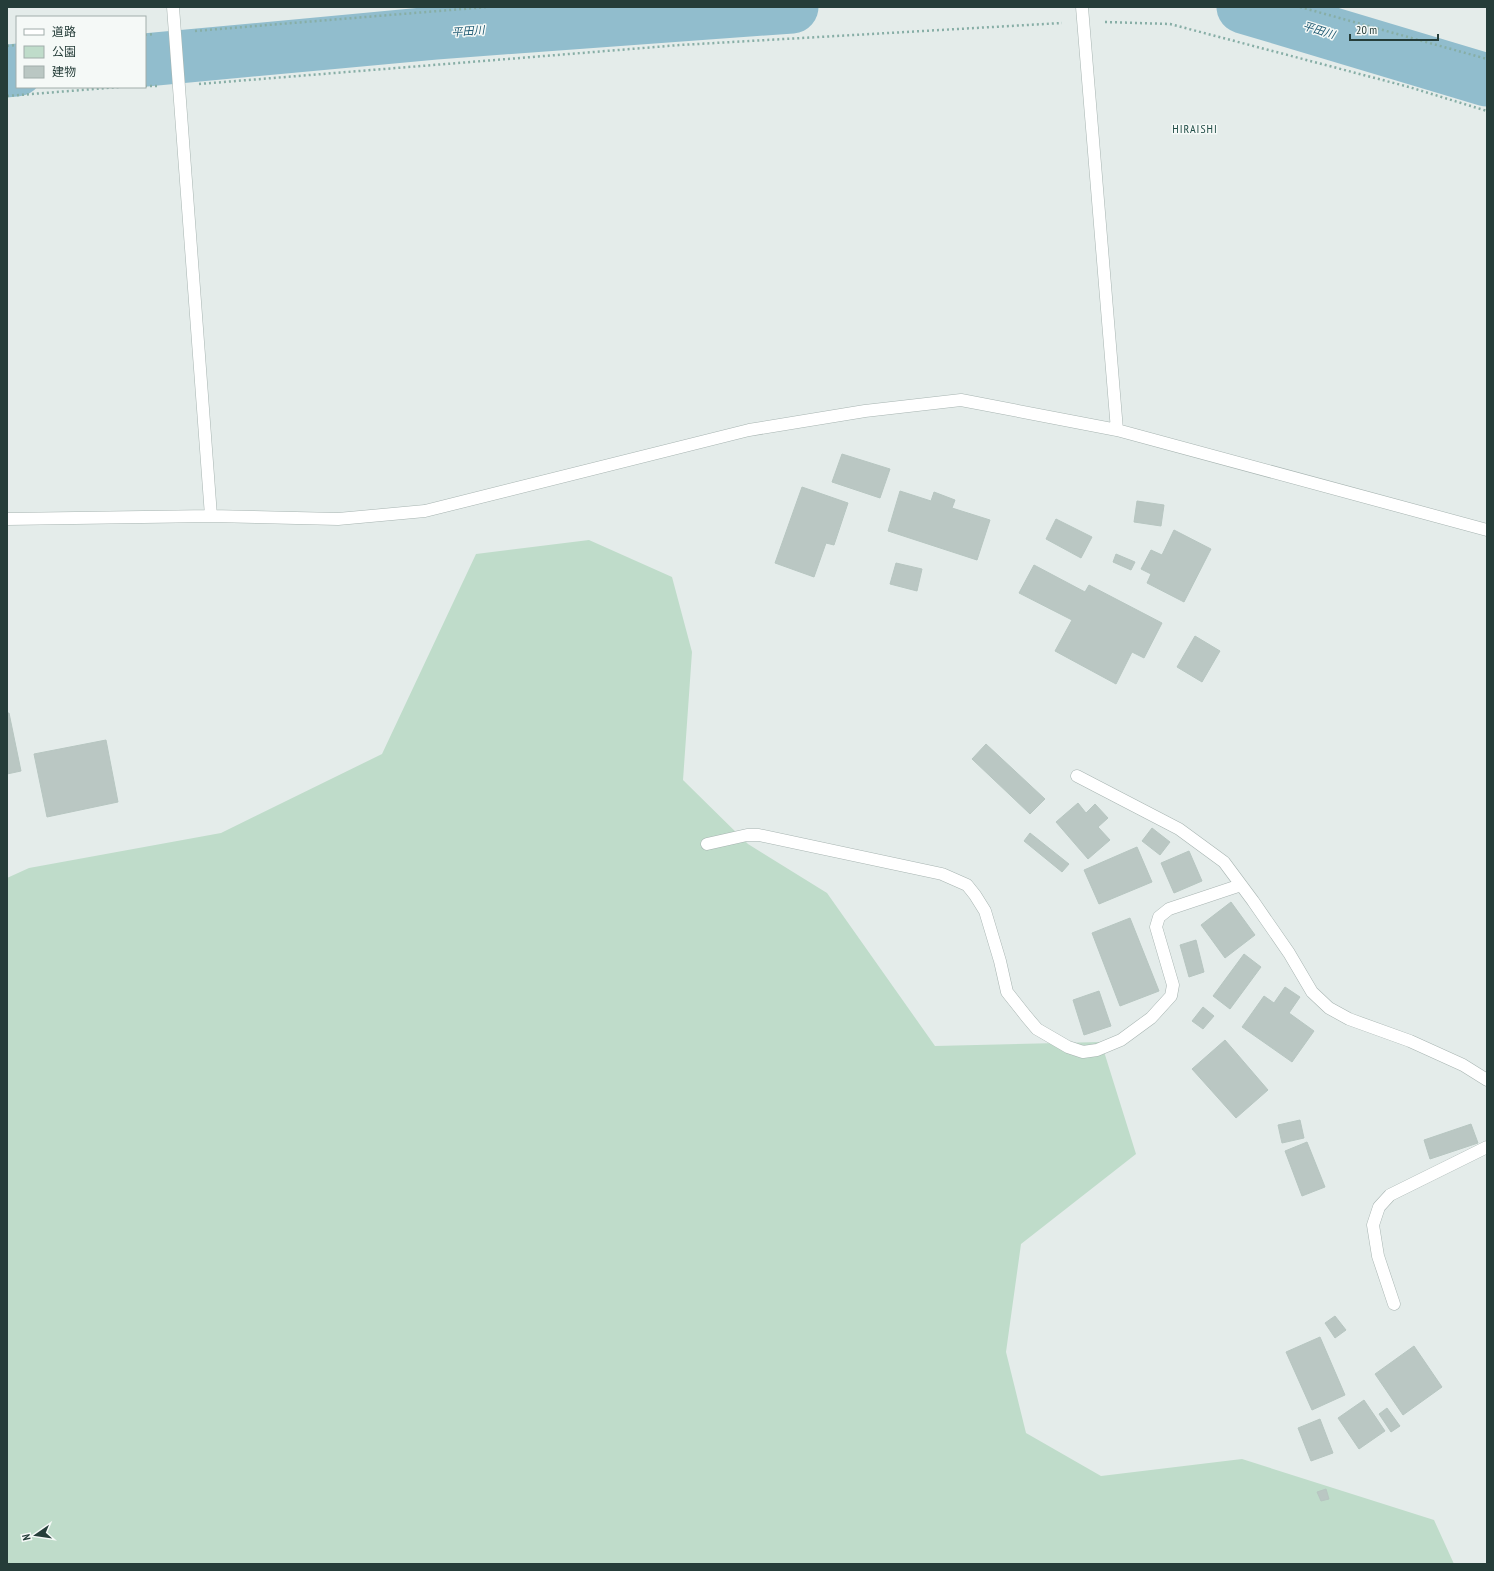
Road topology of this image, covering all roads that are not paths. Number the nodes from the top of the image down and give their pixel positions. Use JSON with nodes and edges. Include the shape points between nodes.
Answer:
{"nodes":[{"id":1,"x":173,"y":7,"type":"edge"},
{"id":2,"x":1083,"y":14,"type":"edge"},
{"id":3,"x":1117,"y":430,"type":"junction"},
{"id":4,"x":211,"y":516,"type":"junction"},
{"id":5,"x":7,"y":519,"type":"edge"},
{"id":6,"x":1487,"y":530,"type":"edge"},
{"id":7,"x":1077,"y":776,"type":"dead end"},
{"id":8,"x":707,"y":844,"type":"dead end"},
{"id":9,"x":1241,"y":885,"type":"junction"},
{"id":10,"x":1487,"y":1080,"type":"edge"},
{"id":11,"x":1487,"y":1147,"type":"edge"},
{"id":12,"x":1394,"y":1304,"type":"dead end"}],
"edges":[{"from":1,"to":4,"type":"street"},
{"from":2,"to":3,"type":"street"},
{"from":3,"to":4,"type":"street","via":[[961,400],[865,411],[749,430],[425,511],[338,519]]},
{"from":3,"to":6,"type":"street"},
{"from":4,"to":5,"type":"street"},
{"from":7,"to":9,"type":"street","via":[[1180,829],[1224,862]]},
{"from":8,"to":9,"type":"street","via":[[746,835],[759,835],[942,874],[967,885],[985,911],[1008,992],[1037,1029],[1083,1052],[1097,1050],[1121,1040],[1151,1018],[1171,996],[1173,985],[1156,927],[1160,917],[1169,909]]},
{"from":9,"to":10,"type":"street","via":[[1289,953],[1312,992],[1329,1008],[1349,1019],[1410,1041],[1463,1065]]},
{"from":11,"to":12,"type":"street","via":[[1390,1195],[1379,1207],[1373,1225],[1378,1256]]}]}
